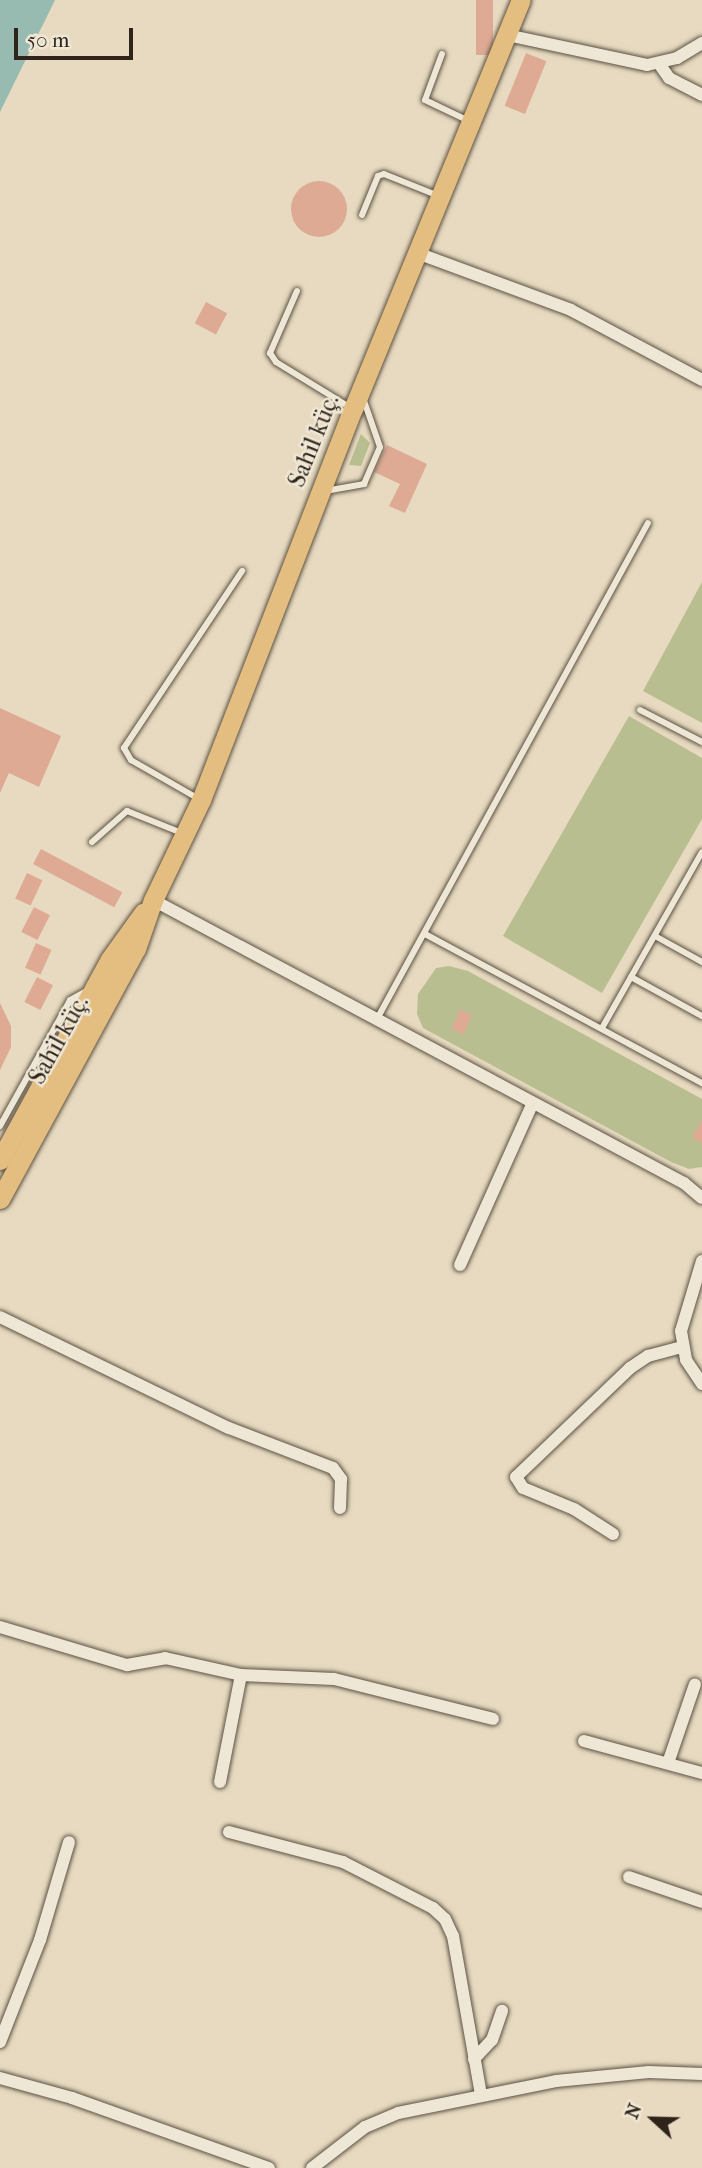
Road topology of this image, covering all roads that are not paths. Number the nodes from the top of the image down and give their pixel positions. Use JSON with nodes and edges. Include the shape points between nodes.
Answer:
{"nodes":[{"id":1,"x":521,"y":0,"type":"edge"},
{"id":2,"x":507,"y":35,"type":"junction"},
{"id":3,"x":702,"y":43,"type":"edge"},
{"id":4,"x":442,"y":54,"type":"dead end"},
{"id":5,"x":660,"y":65,"type":"junction"},
{"id":6,"x":702,"y":95,"type":"edge"},
{"id":7,"x":471,"y":122,"type":"junction"},
{"id":8,"x":440,"y":197,"type":"junction"},
{"id":9,"x":362,"y":215,"type":"dead end"},
{"id":10,"x":417,"y":253,"type":"junction"},
{"id":11,"x":297,"y":291,"type":"dead end"},
{"id":12,"x":702,"y":380,"type":"edge"},
{"id":13,"x":356,"y":400,"type":"junction"},
{"id":14,"x":320,"y":492,"type":"junction"},
{"id":15,"x":648,"y":523,"type":"dead end"},
{"id":16,"x":242,"y":571,"type":"dead end"},
{"id":17,"x":639,"y":710,"type":"dead end"},
{"id":18,"x":702,"y":742,"type":"edge"},
{"id":19,"x":201,"y":800,"type":"junction"},
{"id":20,"x":186,"y":834,"type":"junction"},
{"id":21,"x":92,"y":842,"type":"dead end"},
{"id":22,"x":702,"y":852,"type":"edge"},
{"id":23,"x":153,"y":900,"type":"junction"},
{"id":24,"x":425,"y":934,"type":"junction"},
{"id":25,"x":654,"y":936,"type":"junction"},
{"id":26,"x":702,"y":962,"type":"edge"},
{"id":27,"x":631,"y":977,"type":"junction"},
{"id":28,"x":94,"y":988,"type":"junction"},
{"id":29,"x":702,"y":1016,"type":"edge"},
{"id":30,"x":377,"y":1019,"type":"junction"},
{"id":31,"x":602,"y":1028,"type":"junction"},
{"id":32,"x":702,"y":1083,"type":"edge"},
{"id":33,"x":532,"y":1105,"type":"junction"},
{"id":34,"x":0,"y":1126,"type":"edge"},
{"id":35,"x":0,"y":1160,"type":"edge"},
{"id":36,"x":701,"y":1193,"type":"edge"},
{"id":37,"x":0,"y":1199,"type":"edge"},
{"id":38,"x":702,"y":1261,"type":"edge"},
{"id":39,"x":460,"y":1265,"type":"dead end"},
{"id":40,"x":0,"y":1317,"type":"edge"},
{"id":41,"x":682,"y":1347,"type":"junction"},
{"id":42,"x":702,"y":1384,"type":"edge"},
{"id":43,"x":340,"y":1508,"type":"dead end"},
{"id":44,"x":613,"y":1534,"type":"dead end"},
{"id":45,"x":0,"y":1627,"type":"edge"},
{"id":46,"x":241,"y":1675,"type":"junction"},
{"id":47,"x":695,"y":1684,"type":"dead end"},
{"id":48,"x":493,"y":1719,"type":"dead end"},
{"id":49,"x":584,"y":1741,"type":"dead end"},
{"id":50,"x":668,"y":1763,"type":"junction"},
{"id":51,"x":702,"y":1773,"type":"edge"},
{"id":52,"x":220,"y":1782,"type":"dead end"},
{"id":53,"x":229,"y":1832,"type":"dead end"},
{"id":54,"x":69,"y":1842,"type":"dead end"},
{"id":55,"x":629,"y":1877,"type":"dead end"},
{"id":56,"x":702,"y":1902,"type":"edge"},
{"id":57,"x":502,"y":2011,"type":"dead end"},
{"id":58,"x":0,"y":2042,"type":"edge"},
{"id":59,"x":474,"y":2059,"type":"junction"},
{"id":60,"x":702,"y":2074,"type":"edge"},
{"id":61,"x":0,"y":2078,"type":"edge"},
{"id":62,"x":481,"y":2094,"type":"junction"},
{"id":63,"x":330,"y":2163,"type":"edge"},
{"id":64,"x":268,"y":2168,"type":"edge"},
{"id":65,"x":312,"y":2168,"type":"edge"}],
"edges":[{"from":1,"to":2,"type":"main road","name":"Sahil küç."},
{"from":2,"to":5,"type":"street","via":[[554,49]]},
{"from":2,"to":7,"type":"main road","name":"Sahil küç."},
{"from":3,"to":5,"type":"street"},
{"from":4,"to":7,"type":"lane","via":[[425,100]]},
{"from":5,"to":6,"type":"street","via":[[669,78]]},
{"from":7,"to":8,"type":"main road","name":"Sahil küç."},
{"from":8,"to":9,"type":"lane","via":[[384,174],[378,176]]},
{"from":8,"to":10,"type":"main road","name":"Sahil küç."},
{"from":10,"to":12,"type":"street","via":[[571,310]]},
{"from":10,"to":13,"type":"main road","name":"Sahil küç."},
{"from":11,"to":13,"type":"lane","via":[[271,353],[276,362]]},
{"from":13,"to":14,"type":"main road","name":"Sahil küç."},
{"from":13,"to":14,"type":"lane","via":[[380,447],[364,484]]},
{"from":14,"to":19,"type":"main road","name":"Sahil küç."},
{"from":15,"to":24,"type":"lane"},
{"from":16,"to":19,"type":"lane","via":[[124,748],[131,760]]},
{"from":17,"to":18,"type":"lane"},
{"from":19,"to":20,"type":"main road","name":"Sahil küç."},
{"from":20,"to":21,"type":"lane","via":[[127,811]]},
{"from":20,"to":23,"type":"main road","name":"Sahil küç."},
{"from":22,"to":25,"type":"lane"},
{"from":23,"to":28,"type":"main road","name":"Sahil küç."},
{"from":23,"to":30,"type":"street"},
{"from":23,"to":37,"type":"main road","name":"Sahil küç.","via":[[127,968]]},
{"from":24,"to":30,"type":"lane"},
{"from":24,"to":31,"type":"lane"},
{"from":25,"to":26,"type":"lane"},
{"from":25,"to":27,"type":"lane"},
{"from":27,"to":29,"type":"lane"},
{"from":27,"to":31,"type":"lane"},
{"from":28,"to":34,"type":"lane","via":[[70,1000]]},
{"from":28,"to":35,"type":"main road","name":"Sahil küç."},
{"from":30,"to":33,"type":"street"},
{"from":31,"to":32,"type":"lane"},
{"from":33,"to":36,"type":"street"},
{"from":33,"to":39,"type":"street"},
{"from":38,"to":41,"type":"street","via":[[684,1317]]},
{"from":40,"to":43,"type":"street","via":[[229,1429],[333,1468],[341,1479]]},
{"from":41,"to":42,"type":"street"},
{"from":41,"to":44,"type":"street","via":[[648,1356],[630,1368],[516,1477],[523,1488],[574,1509]]},
{"from":45,"to":46,"type":"street","via":[[127,1665],[165,1658]]},
{"from":46,"to":48,"type":"street","via":[[334,1679]]},
{"from":46,"to":52,"type":"street"},
{"from":47,"to":50,"type":"street"},
{"from":49,"to":50,"type":"street"},
{"from":50,"to":51,"type":"street"},
{"from":53,"to":59,"type":"street","via":[[343,1862],[439,1914],[453,1936]]},
{"from":54,"to":58,"type":"street","via":[[40,1940]]},
{"from":55,"to":56,"type":"street"},
{"from":57,"to":59,"type":"street","via":[[492,2040]]},
{"from":59,"to":62,"type":"street"},
{"from":60,"to":62,"type":"street","via":[[649,2072]]},
{"from":61,"to":64,"type":"street","via":[[72,2098]]},
{"from":62,"to":63,"type":"street","via":[[380,2119]]},
{"from":63,"to":65,"type":"street"}]}
